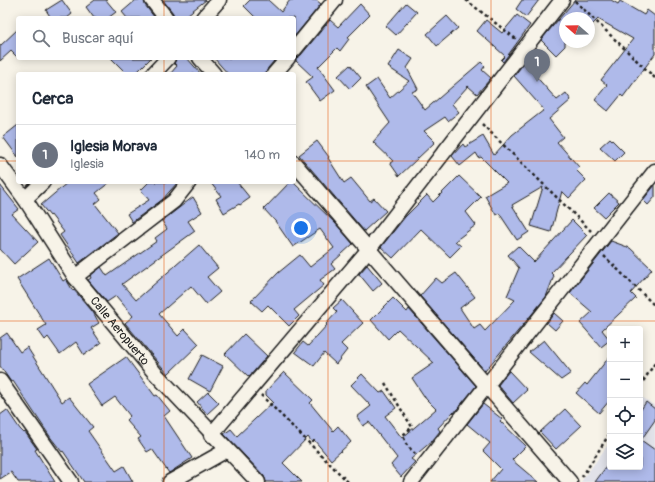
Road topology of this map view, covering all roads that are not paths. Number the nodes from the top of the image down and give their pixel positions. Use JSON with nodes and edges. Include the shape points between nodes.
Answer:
{"nodes":[{"id":1,"x":152,"y":0,"type":"edge"},
{"id":2,"x":219,"y":0,"type":"edge"},
{"id":3,"x":334,"y":0,"type":"edge"},
{"id":4,"x":562,"y":0,"type":"edge"},
{"id":5,"x":164,"y":16,"type":"edge"},
{"id":6,"x":205,"y":16,"type":"edge"},
{"id":7,"x":296,"y":48,"type":"edge"},
{"id":8,"x":166,"y":60,"type":"edge"},
{"id":9,"x":202,"y":60,"type":"edge"},
{"id":10,"x":286,"y":60,"type":"edge"},
{"id":11,"x":155,"y":72,"type":"edge"},
{"id":12,"x":212,"y":72,"type":"edge"},
{"id":13,"x":276,"y":72,"type":"edge"},
{"id":14,"x":0,"y":165,"type":"edge"},
{"id":15,"x":296,"y":165,"type":"edge"},
{"id":16,"x":655,"y":172,"type":"edge"},
{"id":17,"x":42,"y":184,"type":"edge"},
{"id":18,"x":187,"y":184,"type":"edge"},
{"id":19,"x":25,"y":199,"type":"junction"},
{"id":20,"x":369,"y":249,"type":"junction"},
{"id":21,"x":75,"y":277,"type":"junction"},
{"id":22,"x":0,"y":381,"type":"edge"},
{"id":23,"x":487,"y":386,"type":"junction"},
{"id":24,"x":211,"y":435,"type":"junction"},
{"id":25,"x":227,"y":450,"type":"junction"},
{"id":26,"x":71,"y":482,"type":"edge"},
{"id":27,"x":170,"y":482,"type":"edge"},
{"id":28,"x":258,"y":482,"type":"edge"},
{"id":29,"x":411,"y":482,"type":"edge"},
{"id":30,"x":570,"y":482,"type":"edge"}],
"edges":[{"from":1,"to":5,"type":"street"},
{"from":2,"to":6,"type":"street"},
{"from":3,"to":7,"type":"street"},
{"from":4,"to":20,"type":"street"},
{"from":8,"to":11,"type":"street"},
{"from":9,"to":12,"type":"street"},
{"from":10,"to":13,"type":"street"},
{"from":14,"to":19,"type":"street","name":"Calle Aeropuerto"},
{"from":15,"to":20,"type":"street"},
{"from":16,"to":23,"type":"street"},
{"from":17,"to":19,"type":"street"},
{"from":18,"to":21,"type":"street","via":[[174,201]]},
{"from":19,"to":21,"type":"street","name":"Calle Aeropuerto"},
{"from":20,"to":23,"type":"street"},
{"from":20,"to":24,"type":"street"},
{"from":21,"to":24,"type":"street","name":"Calle Aeropuerto"},
{"from":22,"to":26,"type":"street"},
{"from":23,"to":29,"type":"street"},
{"from":23,"to":30,"type":"street"},
{"from":24,"to":25,"type":"street","name":"Calle Aeropuerto"},
{"from":25,"to":27,"type":"street"},
{"from":25,"to":28,"type":"street","name":"Calle Aeropuerto"}]}
